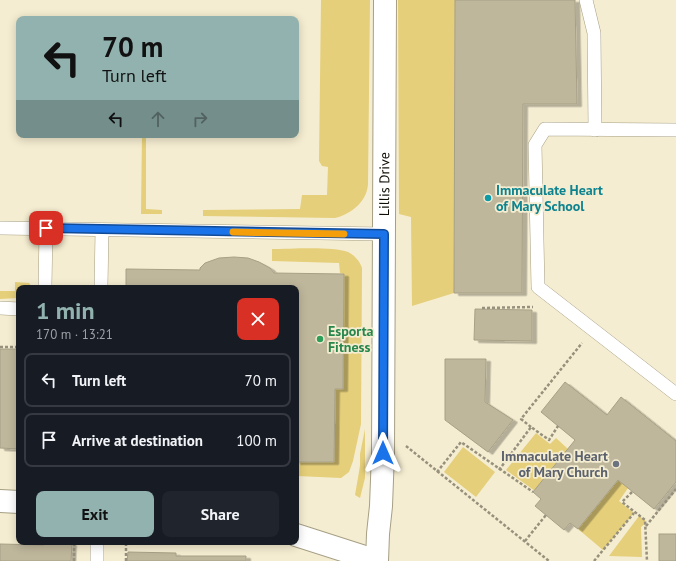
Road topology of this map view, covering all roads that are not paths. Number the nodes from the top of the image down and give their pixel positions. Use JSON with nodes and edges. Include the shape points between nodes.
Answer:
{"nodes":[{"id":1,"x":385,"y":0,"type":"edge"},
{"id":2,"x":586,"y":0,"type":"edge"},
{"id":3,"x":595,"y":130,"type":"junction"},
{"id":4,"x":676,"y":130,"type":"edge"},
{"id":5,"x":0,"y":228,"type":"edge"},
{"id":6,"x":46,"y":228,"type":"junction"},
{"id":7,"x":102,"y":230,"type":"junction"},
{"id":8,"x":384,"y":234,"type":"junction"},
{"id":9,"x":44,"y":285,"type":"edge"},
{"id":10,"x":101,"y":285,"type":"edge"},
{"id":11,"x":0,"y":308,"type":"edge"},
{"id":12,"x":16,"y":309,"type":"edge"},
{"id":13,"x":676,"y":394,"type":"edge"},
{"id":14,"x":0,"y":501,"type":"edge"},
{"id":15,"x":16,"y":502,"type":"edge"},
{"id":16,"x":299,"y":536,"type":"edge"},
{"id":17,"x":97,"y":545,"type":"edge"},
{"id":18,"x":97,"y":561,"type":"edge"},
{"id":19,"x":377,"y":561,"type":"edge"}],
"edges":[{"from":1,"to":8,"type":"street","name":"Lillis Drive"},
{"from":2,"to":3,"type":"lane","via":[[594,33]]},
{"from":3,"to":4,"type":"lane"},
{"from":3,"to":13,"type":"lane","via":[[545,129],[535,144],[538,287]]},
{"from":5,"to":6,"type":"lane"},
{"from":6,"to":7,"type":"lane"},
{"from":6,"to":9,"type":"lane"},
{"from":7,"to":8,"type":"lane"},
{"from":7,"to":10,"type":"lane"},
{"from":8,"to":19,"type":"street","name":"Lillis Drive","via":[[383,453]]},
{"from":11,"to":12,"type":"lane"},
{"from":14,"to":15,"type":"street"},
{"from":16,"to":19,"type":"street"},
{"from":17,"to":18,"type":"lane"}]}
